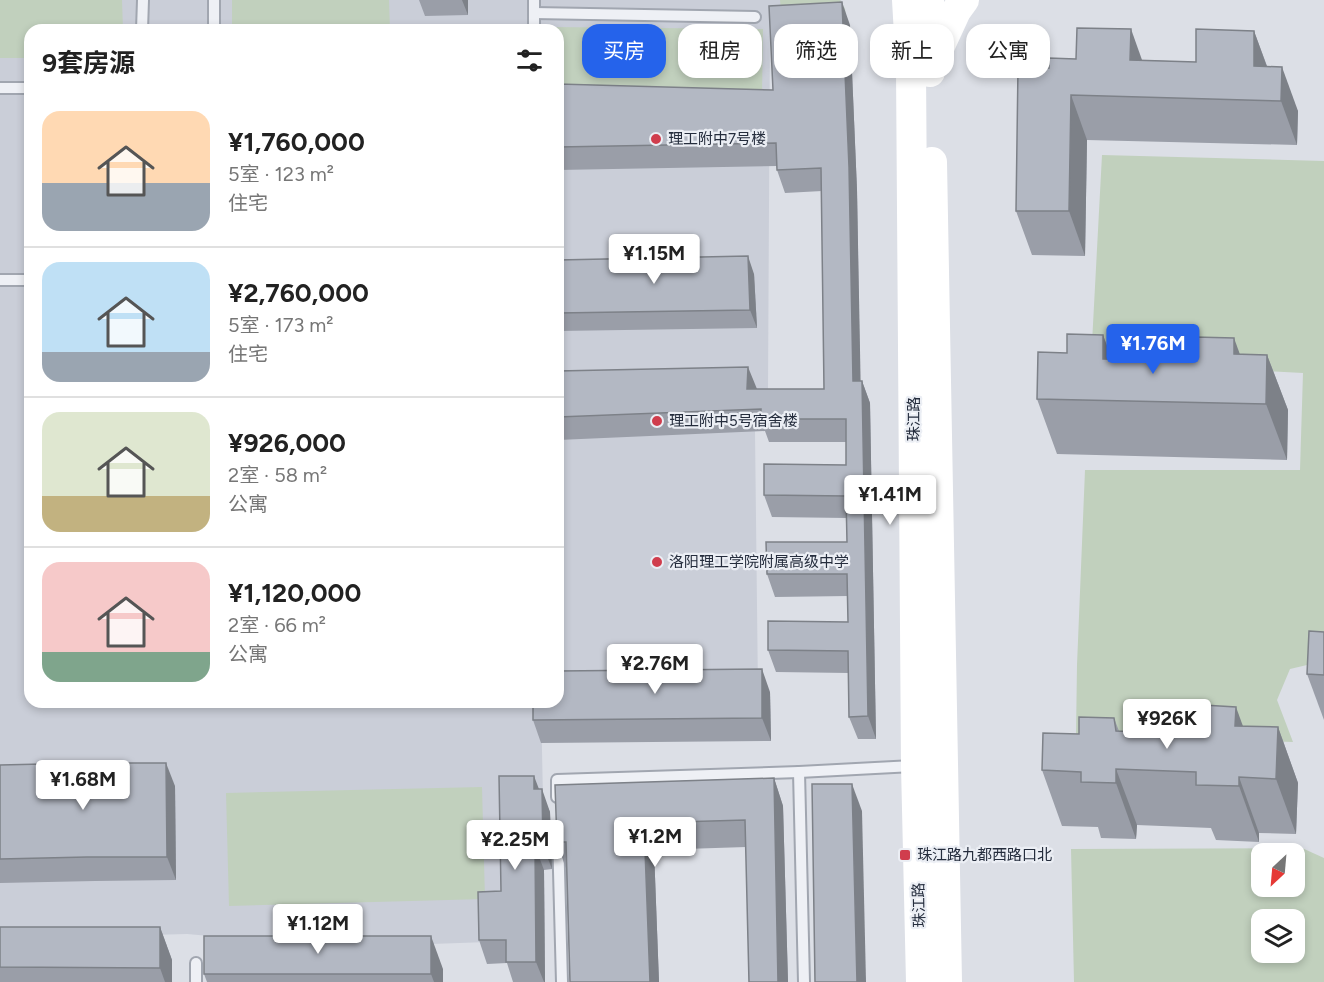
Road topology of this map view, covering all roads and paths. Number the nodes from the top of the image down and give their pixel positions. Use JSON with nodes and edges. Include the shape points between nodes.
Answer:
{"nodes":[{"id":1,"x":143,"y":0,"type":"edge"},
{"id":2,"x":214,"y":0,"type":"edge"},
{"id":3,"x":534,"y":0,"type":"edge"},
{"id":4,"x":889,"y":0,"type":"edge"},
{"id":5,"x":907,"y":0,"type":"edge"},
{"id":6,"x":929,"y":0,"type":"edge"},
{"id":7,"x":964,"y":0,"type":"edge"},
{"id":8,"x":534,"y":13,"type":"junction"},
{"id":9,"x":755,"y":17,"type":"dead end"},
{"id":10,"x":142,"y":24,"type":"edge"},
{"id":11,"x":214,"y":24,"type":"edge"},
{"id":12,"x":534,"y":24,"type":"edge"},
{"id":13,"x":900,"y":24,"type":"edge"},
{"id":14,"x":912,"y":24,"type":"edge"},
{"id":15,"x":926,"y":24,"type":"edge"},
{"id":16,"x":948,"y":24,"type":"edge"},
{"id":17,"x":920,"y":78,"type":"edge"},
{"id":18,"x":920,"y":78,"type":"edge"},
{"id":19,"x":0,"y":88,"type":"edge"},
{"id":20,"x":24,"y":88,"type":"edge"},
{"id":21,"x":0,"y":280,"type":"edge"},
{"id":22,"x":24,"y":280,"type":"edge"},
{"id":23,"x":916,"y":766,"type":"junction"},
{"id":24,"x":799,"y":772,"type":"junction"},
{"id":25,"x":557,"y":804,"type":"edge"},
{"id":26,"x":558,"y":827,"type":"edge"},
{"id":27,"x":196,"y":963,"type":"dead end"},
{"id":28,"x":196,"y":982,"type":"edge"},
{"id":29,"x":562,"y":982,"type":"edge"},
{"id":30,"x":804,"y":982,"type":"edge"},
{"id":31,"x":921,"y":982,"type":"edge"},
{"id":32,"x":947,"y":982,"type":"edge"}],
"edges":[{"from":1,"to":10,"type":"lane"},
{"from":2,"to":11,"type":"lane"},
{"from":3,"to":8,"type":"lane"},
{"from":4,"to":13,"type":"main road"},
{"from":5,"to":14,"type":"main road","name":"珠江路"},
{"from":6,"to":15,"type":"main road","name":"珠江路"},
{"from":7,"to":16,"type":"main road"},
{"from":8,"to":9,"type":"lane"},
{"from":8,"to":12,"type":"lane"},
{"from":17,"to":23,"type":"main road","name":"珠江路"},
{"from":18,"to":32,"type":"main road","name":"珠江路"},
{"from":19,"to":20,"type":"lane"},
{"from":21,"to":22,"type":"lane"},
{"from":23,"to":24,"type":"lane"},
{"from":23,"to":31,"type":"main road","name":"珠江路"},
{"from":24,"to":25,"type":"lane","via":[[557,780]]},
{"from":24,"to":30,"type":"lane"},
{"from":26,"to":29,"type":"lane"},
{"from":27,"to":28,"type":"lane"}]}
